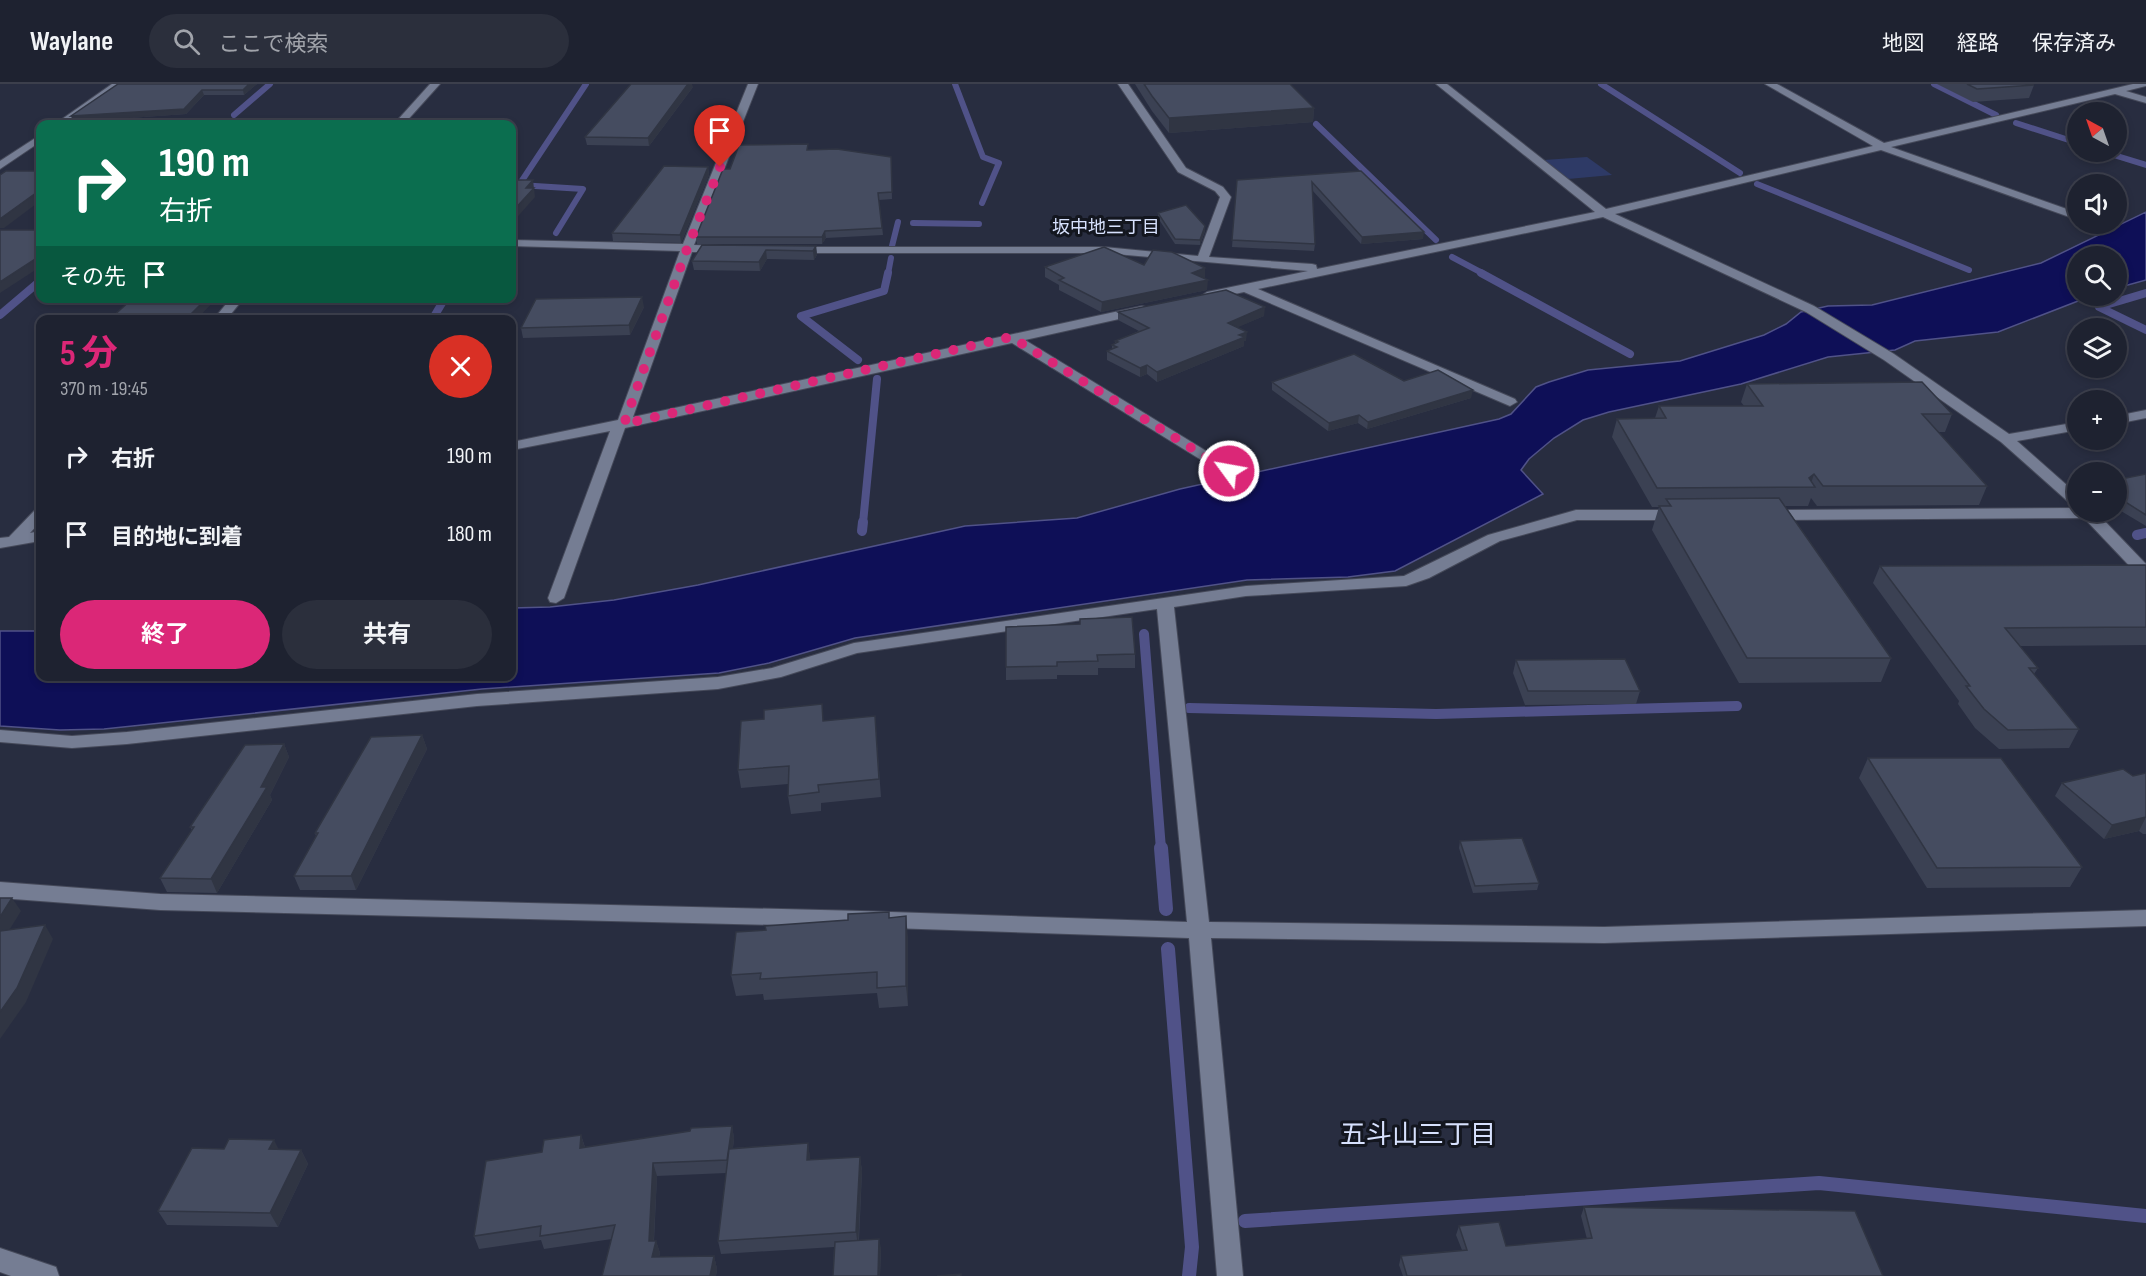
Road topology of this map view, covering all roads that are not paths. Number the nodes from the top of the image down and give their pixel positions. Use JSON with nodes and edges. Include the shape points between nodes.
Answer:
{"nodes":[{"id":1,"x":118,"y":84,"type":"edge"},
{"id":2,"x":435,"y":84,"type":"edge"},
{"id":3,"x":753,"y":84,"type":"edge"},
{"id":4,"x":1122,"y":84,"type":"edge"},
{"id":5,"x":1441,"y":84,"type":"edge"},
{"id":6,"x":1770,"y":84,"type":"edge"},
{"id":7,"x":2097,"y":84,"type":"edge"},
{"id":8,"x":2144,"y":84,"type":"edge"},
{"id":9,"x":2115,"y":91,"type":"junction"},
{"id":10,"x":2146,"y":100,"type":"edge"},
{"id":11,"x":66,"y":120,"type":"edge"},
{"id":12,"x":403,"y":120,"type":"edge"},
{"id":13,"x":36,"y":141,"type":"edge"},
{"id":14,"x":1883,"y":147,"type":"junction"},
{"id":15,"x":0,"y":166,"type":"edge"},
{"id":16,"x":1604,"y":213,"type":"junction"},
{"id":17,"x":2067,"y":213,"type":"edge"},
{"id":18,"x":516,"y":243,"type":"edge"},
{"id":19,"x":687,"y":249,"type":"junction"},
{"id":20,"x":732,"y":249,"type":"edge"},
{"id":21,"x":778,"y":250,"type":"edge"},
{"id":22,"x":1202,"y":260,"type":"junction"},
{"id":23,"x":1326,"y":270,"type":"junction"},
{"id":24,"x":1245,"y":288,"type":"junction"},
{"id":25,"x":1198,"y":298,"type":"edge"},
{"id":26,"x":234,"y":303,"type":"edge"},
{"id":27,"x":1151,"y":308,"type":"edge"},
{"id":28,"x":223,"y":315,"type":"edge"},
{"id":29,"x":1011,"y":337,"type":"junction"},
{"id":30,"x":1509,"y":402,"type":"dead end"},
{"id":31,"x":2146,"y":414,"type":"edge"},
{"id":32,"x":2127,"y":418,"type":"edge"},
{"id":33,"x":622,"y":425,"type":"junction"},
{"id":34,"x":2067,"y":428,"type":"edge"},
{"id":35,"x":2006,"y":439,"type":"junction"},
{"id":36,"x":516,"y":445,"type":"edge"},
{"id":37,"x":1229,"y":471,"type":"dead end"},
{"id":38,"x":2067,"y":494,"type":"edge"},
{"id":39,"x":2067,"y":509,"type":"edge"},
{"id":40,"x":1695,"y":515,"type":"edge"},
{"id":41,"x":1755,"y":515,"type":"edge"},
{"id":42,"x":36,"y":517,"type":"edge"},
{"id":43,"x":2096,"y":522,"type":"edge"},
{"id":44,"x":36,"y":537,"type":"edge"},
{"id":45,"x":8,"y":542,"type":"edge"},
{"id":46,"x":2146,"y":574,"type":"edge"},
{"id":47,"x":556,"y":598,"type":"dead end"},
{"id":48,"x":1165,"y":603,"type":"junction"},
{"id":49,"x":0,"y":736,"type":"edge"},
{"id":50,"x":0,"y":890,"type":"edge"},
{"id":51,"x":2146,"y":918,"type":"edge"},
{"id":52,"x":1199,"y":930,"type":"junction"},
{"id":53,"x":0,"y":1260,"type":"edge"},
{"id":54,"x":46,"y":1276,"type":"edge"},
{"id":55,"x":1230,"y":1276,"type":"edge"}],
"edges":[{"from":1,"to":11,"type":"street"},
{"from":2,"to":12,"type":"street"},
{"from":3,"to":19,"type":"street"},
{"from":4,"to":22,"type":"street","via":[[1182,170],[1219,189],[1226,197]]},
{"from":5,"to":16,"type":"street"},
{"from":6,"to":14,"type":"street"},
{"from":7,"to":9,"type":"street"},
{"from":8,"to":9,"type":"street"},
{"from":9,"to":10,"type":"street"},
{"from":9,"to":14,"type":"street"},
{"from":13,"to":15,"type":"street"},
{"from":14,"to":16,"type":"street"},
{"from":14,"to":17,"type":"street"},
{"from":16,"to":23,"type":"street"},
{"from":16,"to":35,"type":"street","via":[[1810,309],[1889,357]]},
{"from":18,"to":19,"type":"street"},
{"from":19,"to":20,"type":"street"},
{"from":19,"to":33,"type":"street"},
{"from":21,"to":22,"type":"street","via":[[1104,249]]},
{"from":22,"to":23,"type":"street"},
{"from":23,"to":24,"type":"street"},
{"from":24,"to":25,"type":"street"},
{"from":24,"to":30,"type":"street"},
{"from":26,"to":28,"type":"street"},
{"from":27,"to":29,"type":"street"},
{"from":29,"to":33,"type":"street"},
{"from":29,"to":37,"type":"street"},
{"from":31,"to":32,"type":"street"},
{"from":33,"to":36,"type":"street"},
{"from":33,"to":47,"type":"street"},
{"from":34,"to":35,"type":"street"},
{"from":35,"to":38,"type":"street"},
{"from":39,"to":41,"type":"street"},
{"from":40,"to":48,"type":"street","via":[[1576,515],[1494,538],[1406,581],[1246,591]]},
{"from":42,"to":45,"type":"street"},
{"from":43,"to":46,"type":"street"},
{"from":44,"to":45,"type":"street"},
{"from":48,"to":49,"type":"street","via":[[854,648],[775,673],[718,683],[466,701],[128,738],[72,742]]},
{"from":48,"to":52,"type":"street"},
{"from":50,"to":52,"type":"street","via":[[159,902]]},
{"from":51,"to":52,"type":"street","via":[[1604,935]]},
{"from":52,"to":55,"type":"street"},
{"from":53,"to":54,"type":"street"}]}
